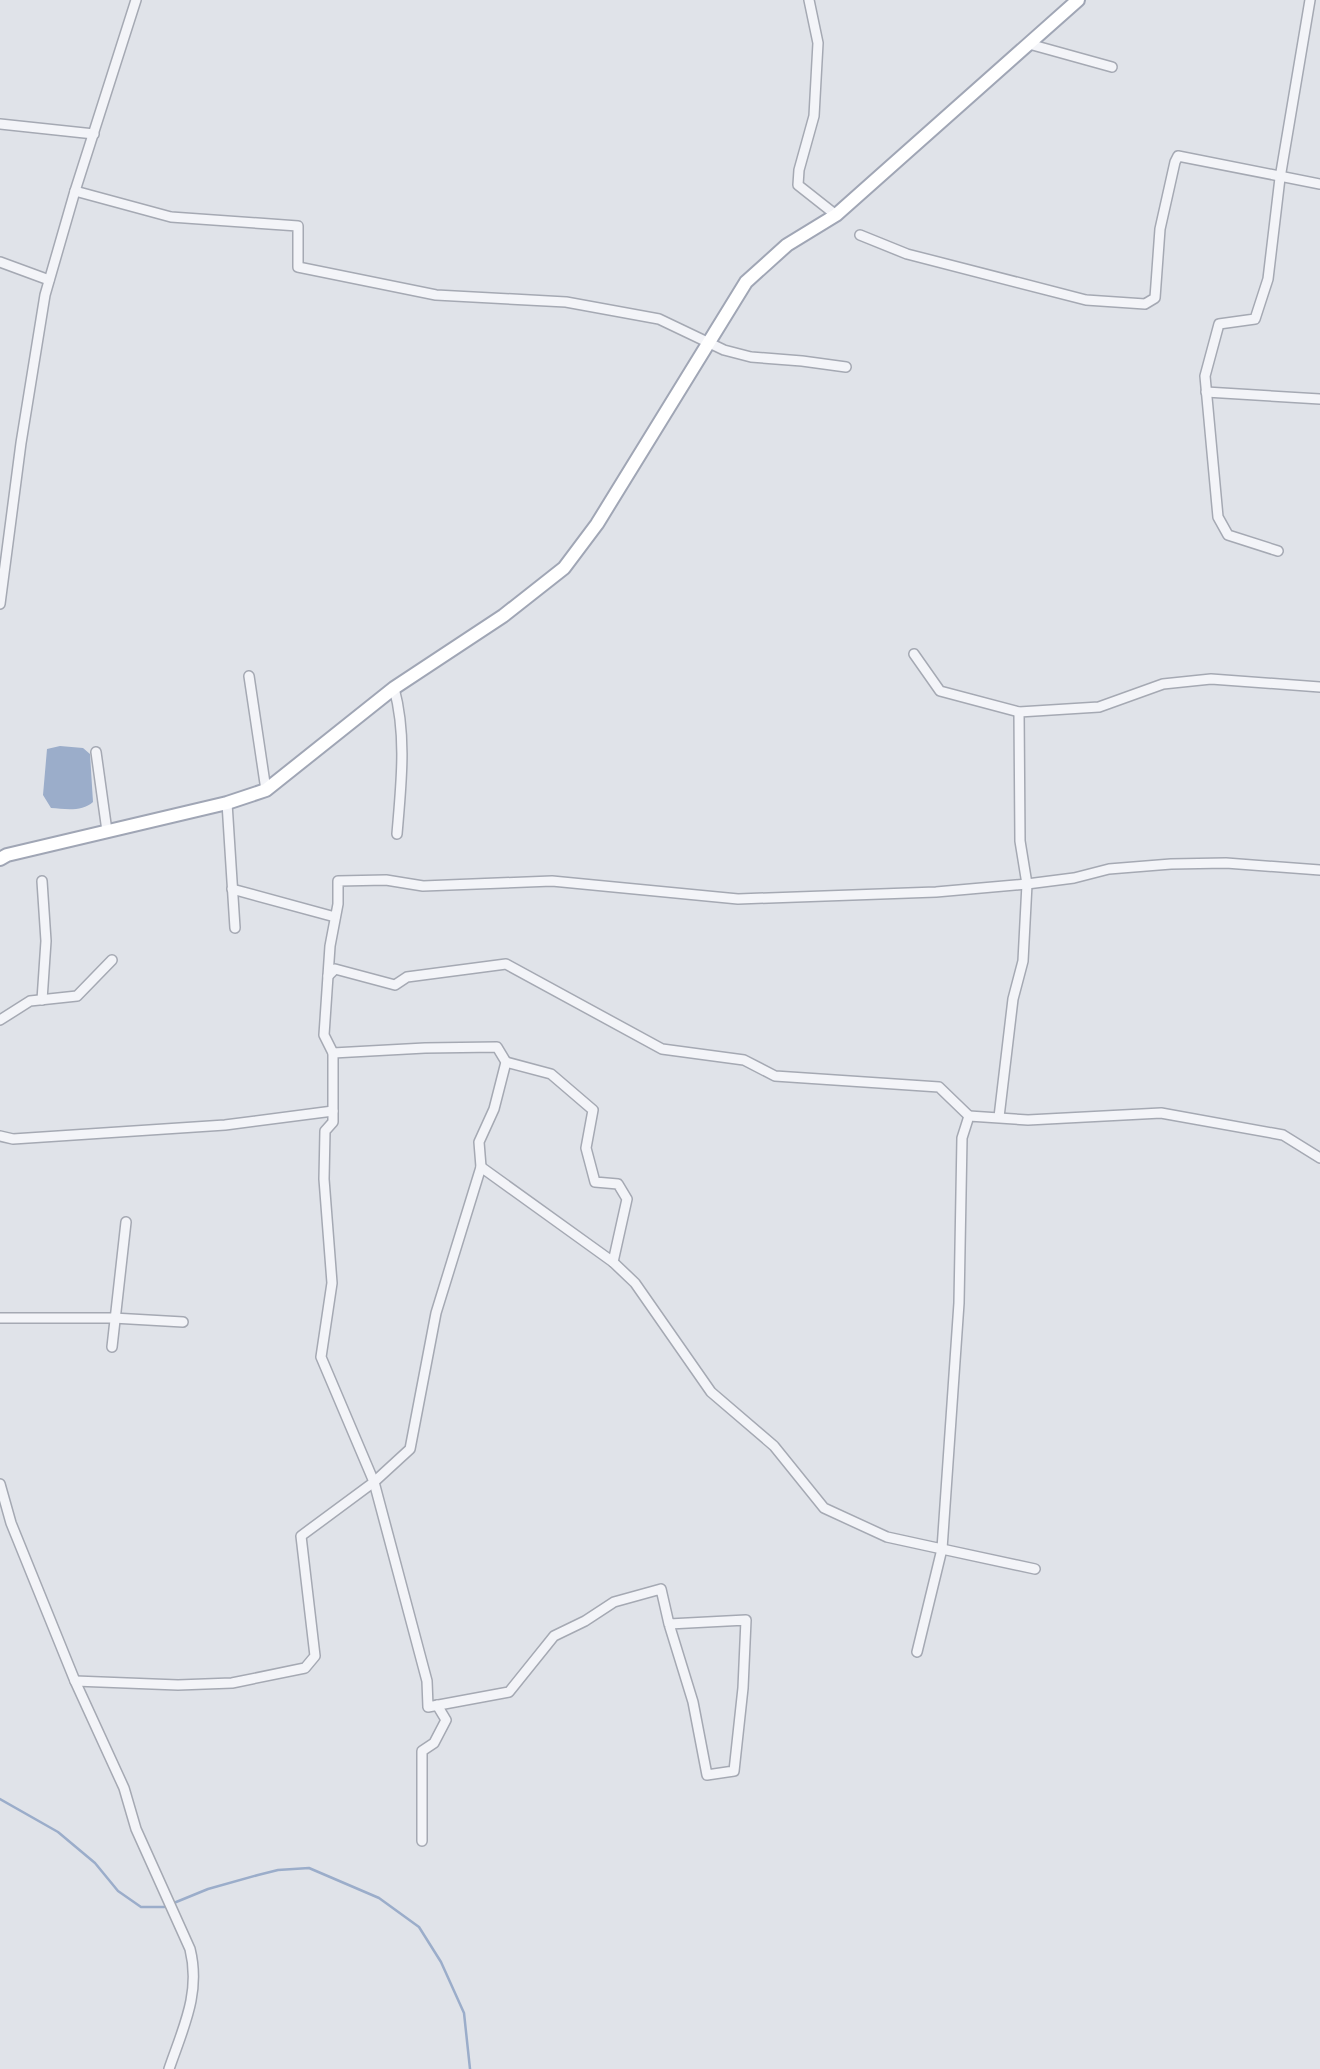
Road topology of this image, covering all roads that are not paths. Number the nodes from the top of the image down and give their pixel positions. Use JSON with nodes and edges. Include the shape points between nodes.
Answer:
{"nodes":[{"id":1,"x":136,"y":0,"type":"edge"},
{"id":2,"x":809,"y":0,"type":"edge"},
{"id":3,"x":1078,"y":0,"type":"edge"},
{"id":4,"x":1310,"y":0,"type":"edge"},
{"id":5,"x":1029,"y":44,"type":"junction"},
{"id":6,"x":1112,"y":67,"type":"dead end"},
{"id":7,"x":0,"y":124,"type":"edge"},
{"id":8,"x":94,"y":134,"type":"junction"},
{"id":9,"x":1280,"y":178,"type":"junction"},
{"id":10,"x":1320,"y":184,"type":"edge"},
{"id":11,"x":75,"y":191,"type":"junction"},
{"id":12,"x":836,"y":215,"type":"junction"},
{"id":13,"x":860,"y":235,"type":"dead end"},
{"id":14,"x":0,"y":262,"type":"edge"},
{"id":15,"x":49,"y":280,"type":"junction"},
{"id":16,"x":709,"y":343,"type":"junction"},
{"id":17,"x":846,"y":367,"type":"dead end"},
{"id":18,"x":1206,"y":392,"type":"junction"},
{"id":19,"x":1320,"y":398,"type":"edge"},
{"id":20,"x":1278,"y":551,"type":"dead end"},
{"id":21,"x":0,"y":598,"type":"edge"},
{"id":22,"x":0,"y":604,"type":"edge"},
{"id":23,"x":914,"y":654,"type":"dead end"},
{"id":24,"x":249,"y":676,"type":"dead end"},
{"id":25,"x":1320,"y":687,"type":"edge"},
{"id":26,"x":394,"y":688,"type":"junction"},
{"id":27,"x":1019,"y":712,"type":"junction"},
{"id":28,"x":96,"y":752,"type":"dead end"},
{"id":29,"x":267,"y":790,"type":"junction"},
{"id":30,"x":227,"y":803,"type":"junction"},
{"id":31,"x":107,"y":831,"type":"junction"},
{"id":32,"x":397,"y":834,"type":"dead end"},
{"id":33,"x":2,"y":856,"type":"edge"},
{"id":34,"x":1320,"y":870,"type":"edge"},
{"id":35,"x":42,"y":881,"type":"dead end"},
{"id":36,"x":1027,"y":884,"type":"junction"},
{"id":37,"x":232,"y":889,"type":"junction"},
{"id":38,"x":335,"y":917,"type":"junction"},
{"id":39,"x":235,"y":928,"type":"dead end"},
{"id":40,"x":111,"y":960,"type":"dead end"},
{"id":41,"x":328,"y":976,"type":"junction"},
{"id":42,"x":42,"y":1000,"type":"junction"},
{"id":43,"x":0,"y":1020,"type":"edge"},
{"id":44,"x":333,"y":1053,"type":"junction"},
{"id":45,"x":506,"y":1062,"type":"junction"},
{"id":46,"x":333,"y":1111,"type":"junction"},
{"id":47,"x":969,"y":1116,"type":"junction"},
{"id":48,"x":999,"y":1117,"type":"junction"},
{"id":49,"x":0,"y":1136,"type":"edge"},
{"id":50,"x":1320,"y":1158,"type":"edge"},
{"id":51,"x":481,"y":1167,"type":"junction"},
{"id":52,"x":125,"y":1222,"type":"dead end"},
{"id":53,"x":613,"y":1262,"type":"junction"},
{"id":54,"x":0,"y":1318,"type":"edge"},
{"id":55,"x":114,"y":1318,"type":"junction"},
{"id":56,"x":183,"y":1322,"type":"dead end"},
{"id":57,"x":112,"y":1347,"type":"dead end"},
{"id":58,"x":374,"y":1482,"type":"junction"},
{"id":59,"x":0,"y":1484,"type":"edge"},
{"id":60,"x":942,"y":1549,"type":"junction"},
{"id":61,"x":1035,"y":1569,"type":"dead end"},
{"id":62,"x":669,"y":1624,"type":"junction"},
{"id":63,"x":917,"y":1652,"type":"dead end"},
{"id":64,"x":75,"y":1681,"type":"junction"},
{"id":65,"x":437,"y":1705,"type":"junction"},
{"id":66,"x":422,"y":1841,"type":"dead end"},
{"id":67,"x":169,"y":2069,"type":"edge"}],
"edges":[{"from":1,"to":8,"type":"street"},
{"from":2,"to":12,"type":"street","via":[[818,43],[814,116],[797,185]]},
{"from":3,"to":5,"type":"main road"},
{"from":4,"to":9,"type":"street"},
{"from":5,"to":6,"type":"street"},
{"from":5,"to":12,"type":"main road"},
{"from":7,"to":8,"type":"street"},
{"from":8,"to":11,"type":"street"},
{"from":9,"to":10,"type":"street"},
{"from":9,"to":13,"type":"street","via":[[1178,156],[1160,229],[1155,298],[1145,304],[1086,300],[907,254]]},
{"from":9,"to":18,"type":"street","via":[[1268,279],[1255,319],[1219,324],[1205,376]]},
{"from":11,"to":15,"type":"street"},
{"from":11,"to":16,"type":"street","via":[[171,218],[299,226],[298,267],[436,295],[566,302],[659,319]]},
{"from":12,"to":16,"type":"main road","via":[[787,245],[746,282]]},
{"from":14,"to":15,"type":"street"},
{"from":15,"to":21,"type":"street"},
{"from":16,"to":17,"type":"street","via":[[751,358]]},
{"from":16,"to":26,"type":"main road","via":[[597,524],[564,568],[503,617]]},
{"from":18,"to":19,"type":"street"},
{"from":18,"to":20,"type":"street","via":[[1218,517],[1228,536]]},
{"from":21,"to":22,"type":"street"},
{"from":23,"to":27,"type":"street","via":[[940,691]]},
{"from":24,"to":29,"type":"street"},
{"from":25,"to":27,"type":"street","via":[[1211,679],[1163,684],[1098,706]]},
{"from":26,"to":29,"type":"main road"},
{"from":26,"to":32,"type":"street","via":[[402,758]]},
{"from":27,"to":36,"type":"street","via":[[1020,841]]},
{"from":28,"to":31,"type":"street"},
{"from":29,"to":30,"type":"main road"},
{"from":30,"to":31,"type":"main road"},
{"from":30,"to":37,"type":"street"},
{"from":31,"to":33,"type":"main road"},
{"from":34,"to":36,"type":"street","via":[[1171,864],[1109,869]]},
{"from":35,"to":42,"type":"street","via":[[46,940]]},
{"from":36,"to":38,"type":"street","via":[[738,899],[552,881],[423,886],[386,880],[338,881]]},
{"from":36,"to":48,"type":"street","via":[[1023,961],[1013,999]]},
{"from":37,"to":38,"type":"street"},
{"from":37,"to":39,"type":"street"},
{"from":38,"to":41,"type":"street"},
{"from":40,"to":42,"type":"street","via":[[77,996]]},
{"from":41,"to":44,"type":"street","via":[[324,1035]]},
{"from":41,"to":47,"type":"street","via":[[335,969],[395,985],[407,977],[506,964],[662,1049],[744,1060],[775,1076],[939,1087]]},
{"from":42,"to":43,"type":"street","via":[[30,1001]]},
{"from":44,"to":45,"type":"street","via":[[497,1047]]},
{"from":44,"to":46,"type":"street"},
{"from":45,"to":51,"type":"street","via":[[494,1109],[479,1142]]},
{"from":45,"to":53,"type":"street","via":[[551,1074],[593,1110],[586,1148],[595,1182],[618,1184],[627,1199]]},
{"from":46,"to":49,"type":"street","via":[[225,1125],[13,1139]]},
{"from":46,"to":58,"type":"street","via":[[333,1122],[326,1131],[324,1179],[332,1283],[321,1357]]},
{"from":47,"to":48,"type":"street"},
{"from":47,"to":60,"type":"street","via":[[962,1138],[959,1303]]},
{"from":48,"to":50,"type":"street","via":[[1028,1120],[1161,1113],[1283,1135]]},
{"from":51,"to":53,"type":"street"},
{"from":51,"to":58,"type":"street","via":[[436,1313],[410,1449]]},
{"from":52,"to":55,"type":"street"},
{"from":53,"to":60,"type":"street","via":[[635,1283],[711,1392],[775,1446],[824,1508],[887,1537]]},
{"from":54,"to":55,"type":"street"},
{"from":55,"to":56,"type":"street"},
{"from":55,"to":57,"type":"street"},
{"from":58,"to":64,"type":"street","via":[[301,1536],[315,1656],[305,1668],[232,1683]]},
{"from":58,"to":65,"type":"street","via":[[427,1681],[428,1707]]},
{"from":59,"to":64,"type":"street","via":[[11,1523]]},
{"from":60,"to":61,"type":"street"},
{"from":60,"to":63,"type":"street"},
{"from":62,"to":62,"type":"street","via":[[693,1702],[707,1775],[734,1771],[747,1620]]},
{"from":62,"to":65,"type":"street","via":[[661,1589],[614,1602],[554,1636],[509,1692]]},
{"from":64,"to":67,"type":"street","via":[[124,1788],[136,1829],[194,1964],[190,2012]]},
{"from":65,"to":66,"type":"street","via":[[446,1720],[434,1743],[422,1751]]}]}
